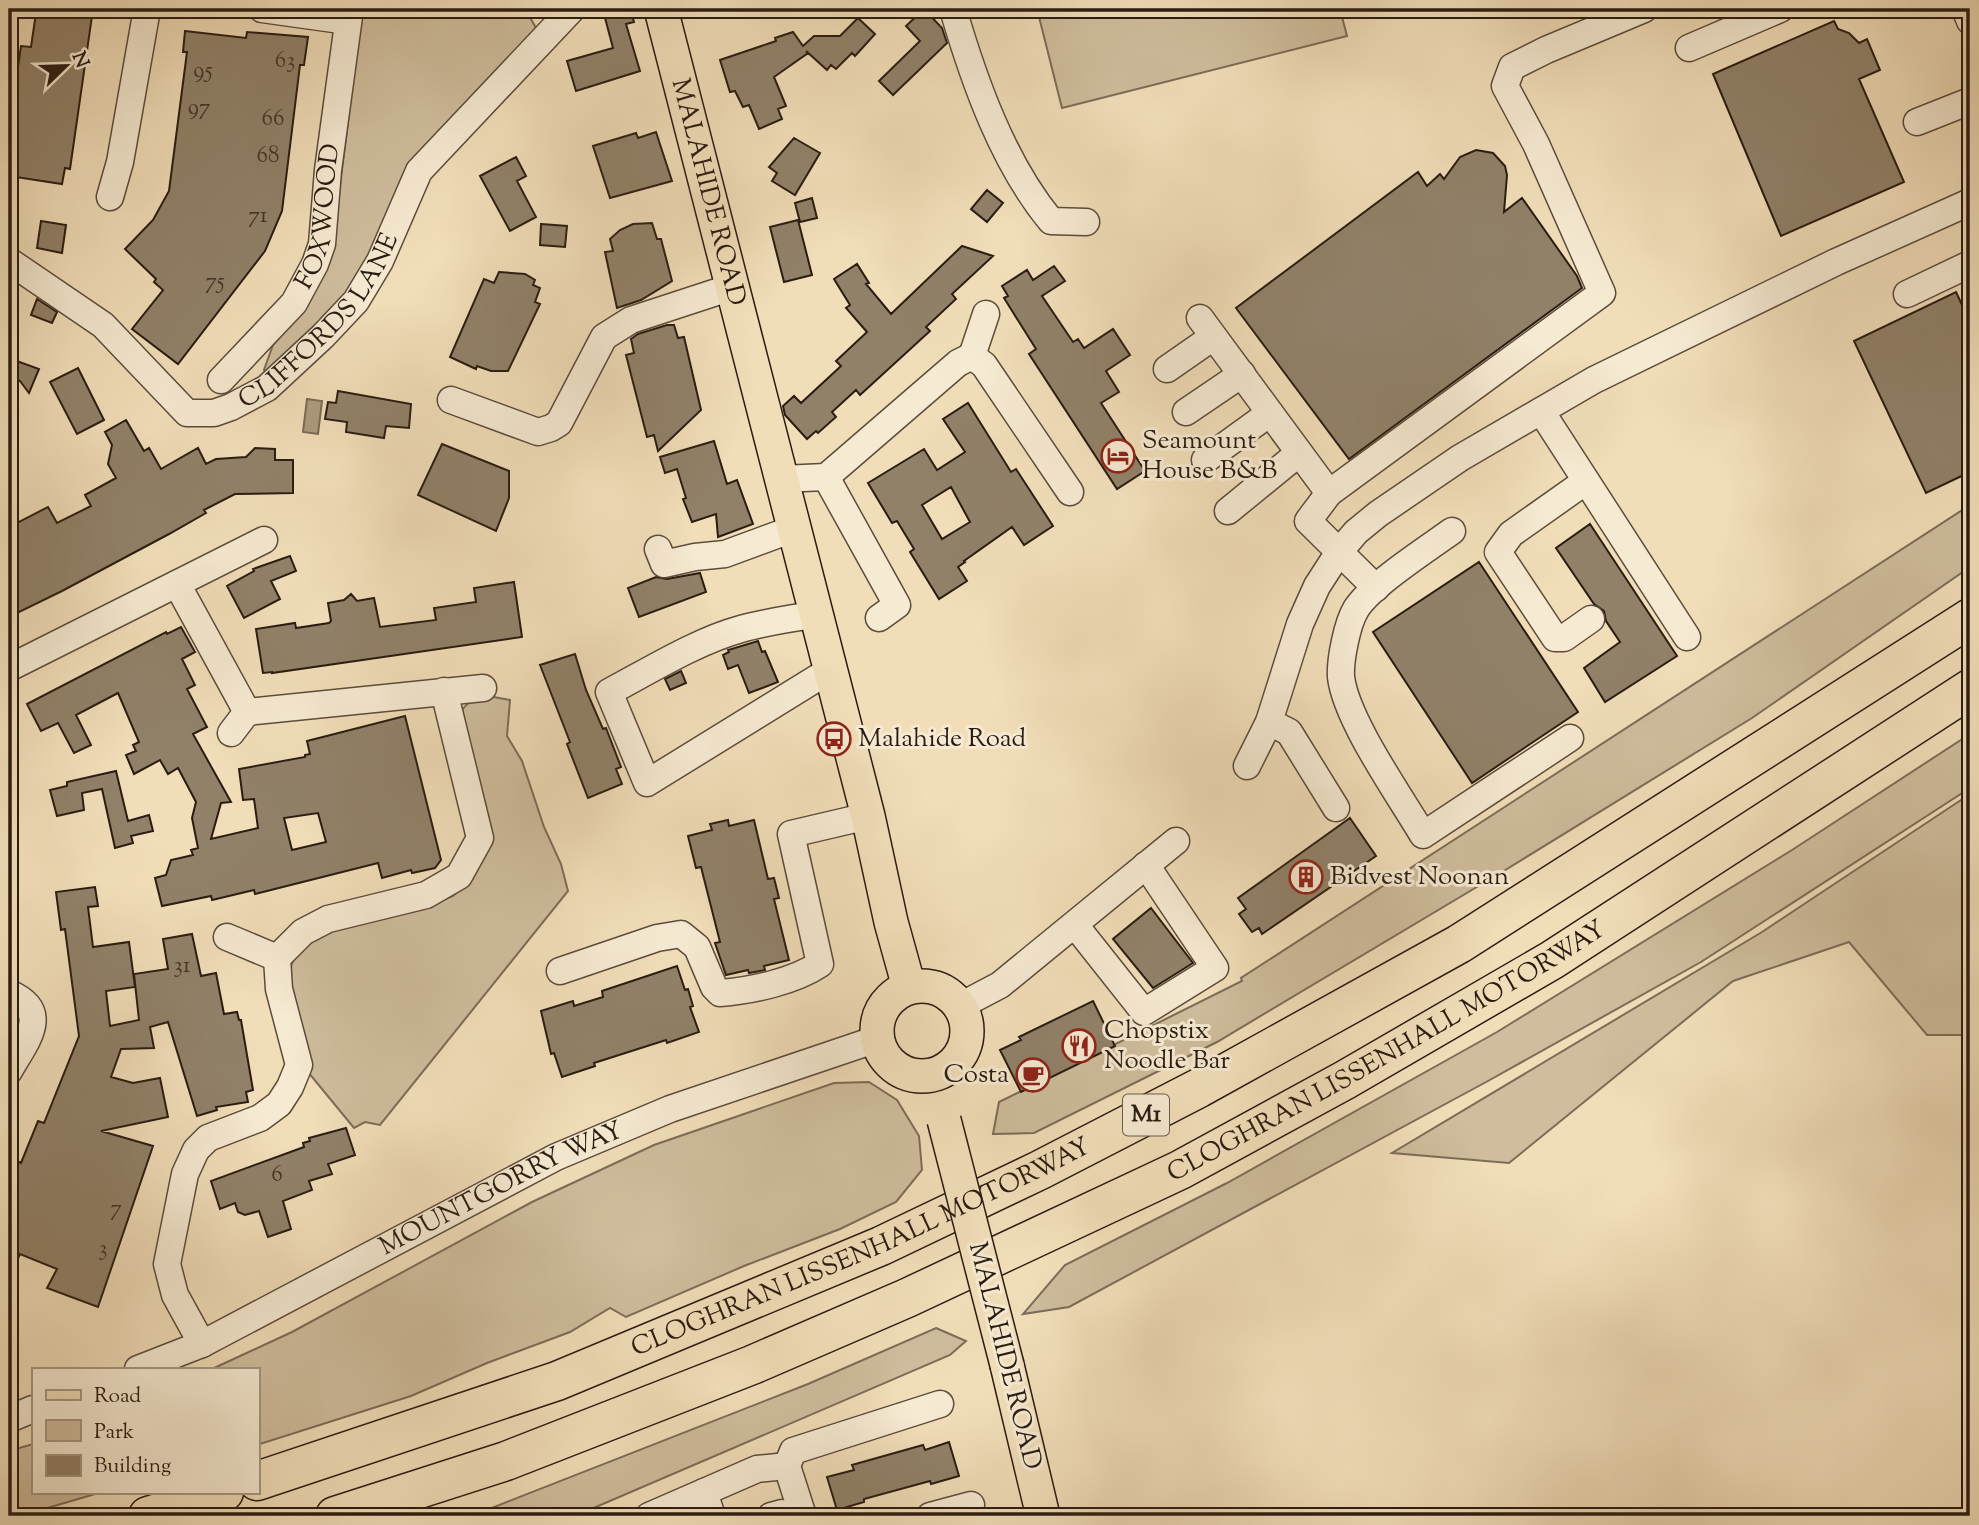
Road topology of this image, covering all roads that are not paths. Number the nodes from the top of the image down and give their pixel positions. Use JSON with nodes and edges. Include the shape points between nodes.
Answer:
{"nodes":[{"id":1,"x":147,"y":9,"type":"edge"},
{"id":2,"x":262,"y":9,"type":"edge"},
{"id":3,"x":572,"y":9,"type":"edge"},
{"id":4,"x":661,"y":9,"type":"edge"},
{"id":5,"x":953,"y":9,"type":"edge"},
{"id":6,"x":1780,"y":9,"type":"edge"},
{"id":7,"x":1965,"y":9,"type":"edge"},
{"id":8,"x":1628,"y":12,"type":"edge"},
{"id":9,"x":349,"y":15,"type":"edge"},
{"id":10,"x":1970,"y":21,"type":"edge"},
{"id":11,"x":1689,"y":48,"type":"dead end"},
{"id":12,"x":1970,"y":101,"type":"edge"},
{"id":13,"x":1917,"y":122,"type":"dead end"},
{"id":14,"x":110,"y":197,"type":"dead end"},
{"id":15,"x":1968,"y":209,"type":"edge"},
{"id":16,"x":1086,"y":222,"type":"dead end"},
{"id":17,"x":9,"y":261,"type":"edge"},
{"id":18,"x":1970,"y":264,"type":"edge"},
{"id":19,"x":732,"y":287,"type":"junction"},
{"id":20,"x":1907,"y":294,"type":"dead end"},
{"id":21,"x":986,"y":314,"type":"dead end"},
{"id":22,"x":972,"y":356,"type":"junction"},
{"id":23,"x":1167,"y":369,"type":"dead end"},
{"id":24,"x":1242,"y":374,"type":"junction"},
{"id":25,"x":221,"y":380,"type":"dead end"},
{"id":26,"x":451,"y":400,"type":"dead end"},
{"id":27,"x":1541,"y":411,"type":"junction"},
{"id":28,"x":1186,"y":412,"type":"dead end"},
{"id":29,"x":1270,"y":413,"type":"junction"},
{"id":30,"x":1300,"y":453,"type":"junction"},
{"id":31,"x":1205,"y":460,"type":"dead end"},
{"id":32,"x":827,"y":477,"type":"junction"},
{"id":33,"x":781,"y":479,"type":"junction"},
{"id":34,"x":1586,"y":481,"type":"junction"},
{"id":35,"x":1070,"y":492,"type":"dead end"},
{"id":36,"x":1329,"y":493,"type":"junction"},
{"id":37,"x":1228,"y":511,"type":"dead end"},
{"id":38,"x":793,"y":528,"type":"junction"},
{"id":39,"x":1452,"y":531,"type":"dead end"},
{"id":40,"x":264,"y":540,"type":"dead end"},
{"id":41,"x":658,"y":549,"type":"dead end"},
{"id":42,"x":1339,"y":552,"type":"junction"},
{"id":43,"x":177,"y":584,"type":"junction"},
{"id":44,"x":1376,"y":588,"type":"junction"},
{"id":45,"x":816,"y":614,"type":"junction"},
{"id":46,"x":879,"y":618,"type":"dead end"},
{"id":47,"x":1970,"y":618,"type":"edge"},
{"id":48,"x":1591,"y":619,"type":"dead end"},
{"id":49,"x":1687,"y":637,"type":"dead end"},
{"id":50,"x":9,"y":668,"type":"edge"},
{"id":51,"x":832,"y":678,"type":"junction"},
{"id":52,"x":484,"y":688,"type":"dead end"},
{"id":53,"x":1970,"y":689,"type":"edge"},
{"id":54,"x":444,"y":691,"type":"junction"},
{"id":55,"x":247,"y":712,"type":"junction"},
{"id":56,"x":1269,"y":722,"type":"junction"},
{"id":57,"x":231,"y":733,"type":"dead end"},
{"id":58,"x":1570,"y":738,"type":"dead end"},
{"id":59,"x":1247,"y":766,"type":"dead end"},
{"id":60,"x":1336,"y":808,"type":"dead end"},
{"id":61,"x":868,"y":816,"type":"junction"},
{"id":62,"x":1176,"y":841,"type":"dead end"},
{"id":63,"x":1146,"y":865,"type":"junction"},
{"id":64,"x":1074,"y":925,"type":"junction"},
{"id":65,"x":226,"y":937,"type":"dead end"},
{"id":66,"x":277,"y":958,"type":"junction"},
{"id":67,"x":560,"y":971,"type":"dead end"},
{"id":68,"x":909,"y":987,"type":"junction"},
{"id":69,"x":9,"y":993,"type":"edge"},
{"id":70,"x":960,"y":1006,"type":"junction"},
{"id":71,"x":877,"y":1039,"type":"junction"},
{"id":72,"x":9,"y":1071,"type":"edge"},
{"id":73,"x":928,"y":1076,"type":"junction"},
{"id":74,"x":202,"y":1344,"type":"junction"},
{"id":75,"x":141,"y":1368,"type":"edge"},
{"id":76,"x":940,"y":1404,"type":"dead end"},
{"id":77,"x":32,"y":1409,"type":"edge"},
{"id":78,"x":9,"y":1419,"type":"edge"},
{"id":79,"x":788,"y":1466,"type":"junction"},
{"id":80,"x":259,"y":1480,"type":"edge"},
{"id":81,"x":218,"y":1494,"type":"edge"},
{"id":82,"x":708,"y":1504,"type":"edge"},
{"id":83,"x":971,"y":1505,"type":"dead end"},
{"id":84,"x":785,"y":1515,"type":"edge"},
{"id":85,"x":148,"y":1516,"type":"edge"},
{"id":86,"x":335,"y":1516,"type":"edge"},
{"id":87,"x":649,"y":1516,"type":"edge"},
{"id":88,"x":930,"y":1516,"type":"edge"},
{"id":89,"x":1043,"y":1516,"type":"edge"}],
"edges":[{"from":1,"to":14,"type":"street"},
{"from":2,"to":9,"type":"street","name":"FOXWOOD"},
{"from":3,"to":17,"type":"street","name":"CLIFFORDS LANE","via":[[418,171],[380,261],[356,301],[267,388],[231,407],[214,413],[187,412],[103,326]]},
{"from":4,"to":19,"type":"main road","name":"MALAHIDE ROAD"},
{"from":5,"to":16,"type":"street","via":[[970,65],[1033,200],[1051,221]]},
{"from":6,"to":11,"type":"street"},
{"from":7,"to":10,"type":"street"},
{"from":8,"to":36,"type":"street","via":[[1512,67],[1505,86],[1602,292]]},
{"from":9,"to":25,"type":"street","name":"FOXWOOD","via":[[315,264],[294,303]]},
{"from":12,"to":13,"type":"street"},
{"from":15,"to":27,"type":"street","via":[[1836,262],[1594,380]]},
{"from":18,"to":20,"type":"street"},
{"from":19,"to":26,"type":"street","via":[[617,327],[604,337],[559,423],[551,428],[538,432]]},
{"from":19,"to":33,"type":"main road","name":"MALAHIDE ROAD"},
{"from":21,"to":22,"type":"street"},
{"from":22,"to":32,"type":"street","via":[[958,363]]},
{"from":22,"to":35,"type":"street","via":[[984,365]]},
{"from":23,"to":24,"type":"street","via":[[1206,328]]},
{"from":24,"to":28,"type":"street"},
{"from":24,"to":29,"type":"street"},
{"from":27,"to":34,"type":"street"},
{"from":27,"to":42,"type":"street","via":[[1460,458],[1378,514]]},
{"from":29,"to":30,"type":"street"},
{"from":29,"to":31,"type":"street"},
{"from":30,"to":36,"type":"street"},
{"from":30,"to":37,"type":"street"},
{"from":32,"to":33,"type":"street"},
{"from":32,"to":46,"type":"street","via":[[897,605]]},
{"from":33,"to":38,"type":"main road","name":"MALAHIDE ROAD"},
{"from":34,"to":48,"type":"street","via":[[1511,534],[1498,552],[1555,638],[1564,638]]},
{"from":34,"to":49,"type":"street"},
{"from":36,"to":42,"type":"street","via":[[1308,521]]},
{"from":38,"to":41,"type":"street","via":[[725,554],[664,564]]},
{"from":38,"to":45,"type":"main road","name":"MALAHIDE ROAD"},
{"from":39,"to":44,"type":"street"},
{"from":40,"to":43,"type":"street"},
{"from":42,"to":44,"type":"street"},
{"from":42,"to":56,"type":"street","via":[[1308,604]]},
{"from":43,"to":50,"type":"street"},
{"from":43,"to":55,"type":"street"},
{"from":44,"to":58,"type":"street","via":[[1356,609],[1345,637],[1341,677],[1354,718],[1423,835]]},
{"from":45,"to":51,"type":"main road","name":"MALAHIDE ROAD"},
{"from":45,"to":51,"type":"street","via":[[738,629],[608,692],[647,783],[817,678]]},
{"from":47,"to":80,"type":"highway","name":"CLOGHRAN LISSENHALL MOTORWAY","number":"M1","via":[[1459,944],[1040,1170],[881,1246],[557,1381]]},
{"from":51,"to":61,"type":"main road","name":"MALAHIDE ROAD"},
{"from":52,"to":54,"type":"street"},
{"from":53,"to":86,"type":"highway","name":"CLOGHRAN LISSENHALL MOTORWAY","number":"M1","via":[[1552,960],[1180,1170],[752,1365],[506,1461]]},
{"from":54,"to":55,"type":"street"},
{"from":54,"to":66,"type":"street","via":[[480,838],[459,876],[426,895],[328,919],[303,932]]},
{"from":55,"to":57,"type":"street"},
{"from":56,"to":59,"type":"street"},
{"from":56,"to":60,"type":"street","via":[[1289,732]]},
{"from":61,"to":67,"type":"street","via":[[790,834],[820,964],[804,975],[720,993],[697,947],[681,933]]},
{"from":61,"to":68,"type":"main road","name":"MALAHIDE ROAD"},
{"from":62,"to":63,"type":"street"},
{"from":63,"to":64,"type":"street"},
{"from":63,"to":64,"type":"street","via":[[1215,968],[1144,1012]]},
{"from":64,"to":70,"type":"street","via":[[1000,985]]},
{"from":65,"to":66,"type":"street"},
{"from":66,"to":74,"type":"street","via":[[279,989],[299,1065],[279,1104],[260,1118],[208,1138],[196,1150],[185,1174],[167,1264],[175,1296]]},
{"from":68,"to":70,"type":"main road","via":[[938,988]]},
{"from":68,"to":71,"type":"main road","via":[[897,992],[880,1013]]},
{"from":69,"to":72,"type":"street","via":[[28,1005],[34,1021]]},
{"from":70,"to":73,"type":"main road","via":[[967,1031],[960,1056],[951,1066]]},
{"from":71,"to":73,"type":"main road","via":[[881,1052],[901,1071]]},
{"from":71,"to":74,"type":"street","name":"MOUNTGORRY WAY","via":[[670,1110],[556,1157]]},
{"from":73,"to":89,"type":"main road","name":"MALAHIDE ROAD","bridge":true,"via":[[944,1120]]},
{"from":74,"to":75,"type":"street","name":"MOUNTGORRY WAY"},
{"from":76,"to":79,"type":"street","via":[[793,1451]]},
{"from":77,"to":78,"type":"street"},
{"from":79,"to":82,"type":"street","via":[[757,1469]]},
{"from":79,"to":84,"type":"street"},
{"from":81,"to":85,"type":"highway"},
{"from":82,"to":87,"type":"street"},
{"from":83,"to":88,"type":"street"}]}
